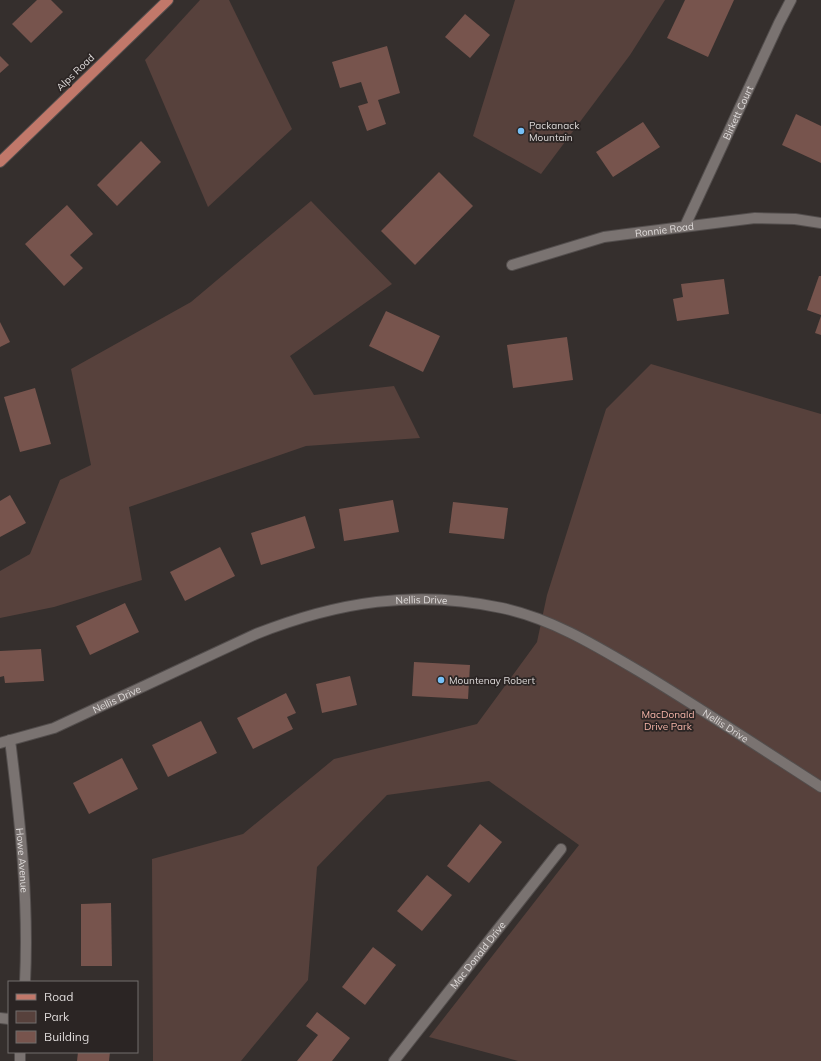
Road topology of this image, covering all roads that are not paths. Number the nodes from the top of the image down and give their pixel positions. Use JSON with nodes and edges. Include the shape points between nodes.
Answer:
{"nodes":[{"id":1,"x":168,"y":0,"type":"edge"},
{"id":2,"x":791,"y":0,"type":"edge"},
{"id":3,"x":0,"y":162,"type":"edge"},
{"id":4,"x":821,"y":223,"type":"edge"},
{"id":5,"x":685,"y":226,"type":"junction"},
{"id":6,"x":512,"y":265,"type":"dead end"},
{"id":7,"x":10,"y":740,"type":"junction"},
{"id":8,"x":0,"y":743,"type":"edge"},
{"id":9,"x":821,"y":787,"type":"edge"},
{"id":10,"x":561,"y":850,"type":"dead end"},
{"id":11,"x":24,"y":981,"type":"edge"},
{"id":12,"x":394,"y":1061,"type":"edge"}],
"edges":[{"from":1,"to":3,"type":"main road","name":"Alps Road"},
{"from":2,"to":5,"type":"street","name":"Birkett Court"},
{"from":4,"to":5,"type":"street","name":"Ronnie Road","via":[[795,219],[754,218]]},
{"from":5,"to":6,"type":"street","name":"Ronnie Road","via":[[604,237]]},
{"from":7,"to":8,"type":"street","name":"Nellis Drive"},
{"from":7,"to":9,"type":"street","name":"Nellis Drive","via":[[61,725],[287,622],[350,605],[406,598],[437,598],[504,608],[560,628],[684,698]]},
{"from":7,"to":11,"type":"street","name":"Howe Avenue","via":[[19,806],[24,882]]},
{"from":10,"to":12,"type":"street","name":"Mac Donald Drive"}]}
